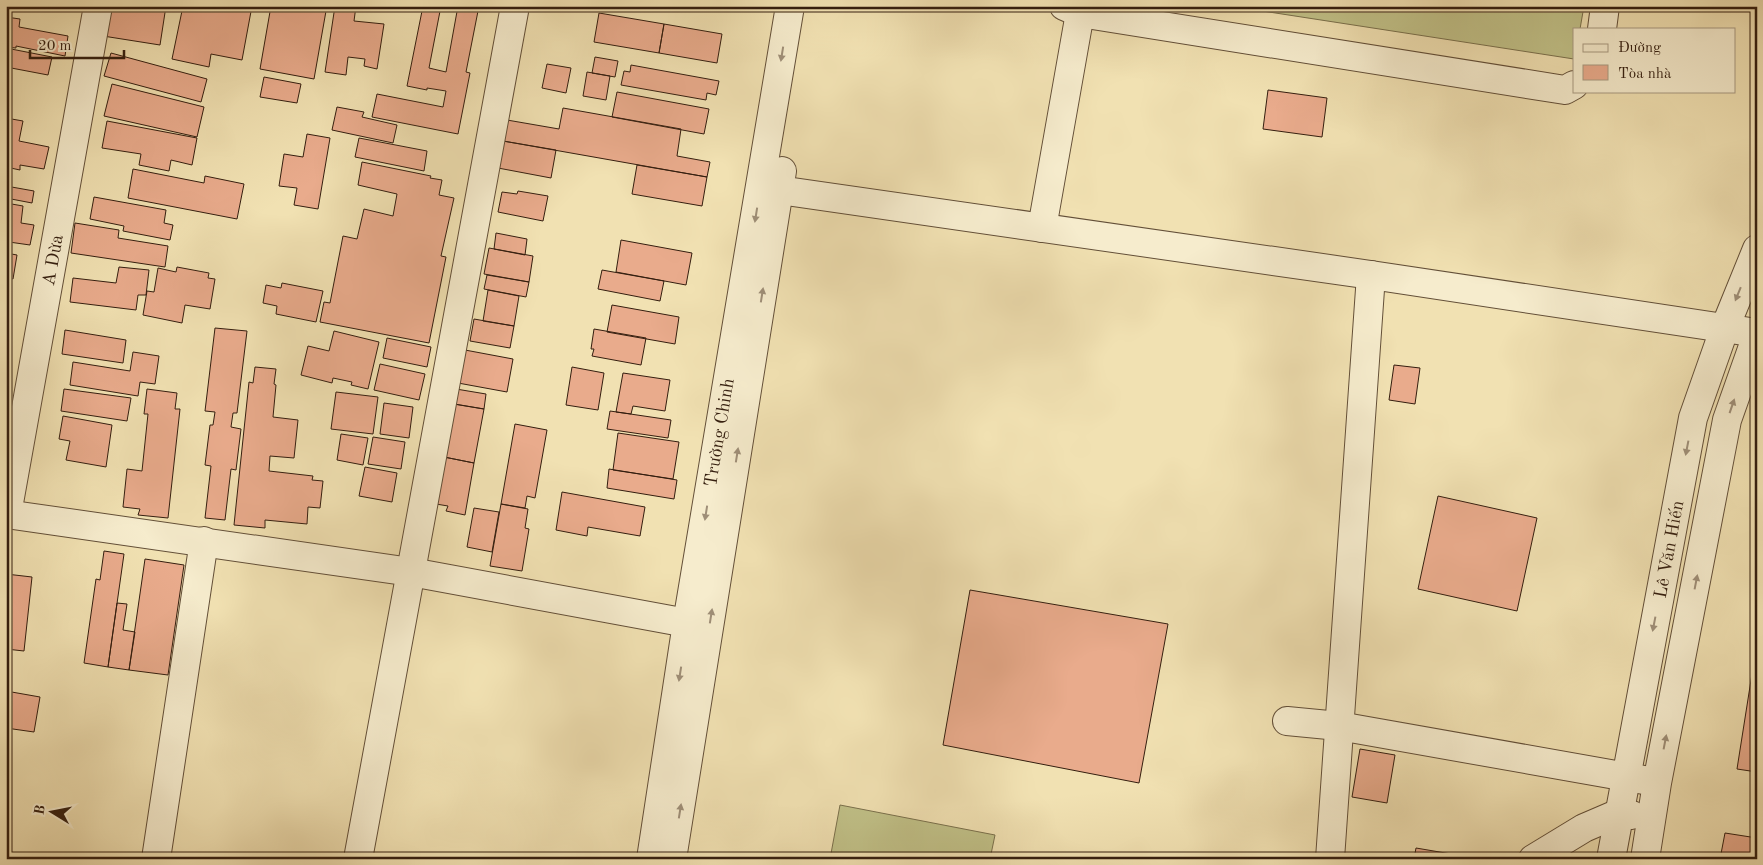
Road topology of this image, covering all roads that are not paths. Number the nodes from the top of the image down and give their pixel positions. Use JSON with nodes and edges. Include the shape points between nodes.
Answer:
{"nodes":[{"id":1,"x":98,"y":6,"type":"edge"},
{"id":2,"x":515,"y":6,"type":"edge"},
{"id":3,"x":790,"y":6,"type":"edge"},
{"id":4,"x":808,"y":6,"type":"edge"},
{"id":5,"x":1605,"y":6,"type":"edge"},
{"id":6,"x":1072,"y":10,"type":"edge"},
{"id":7,"x":1602,"y":28,"type":"edge"},
{"id":8,"x":1573,"y":86,"type":"edge"},
{"id":9,"x":779,"y":190,"type":"junction"},
{"id":10,"x":1042,"y":228,"type":"junction"},
{"id":11,"x":1757,"y":248,"type":"edge"},
{"id":12,"x":1371,"y":275,"type":"junction"},
{"id":13,"x":1724,"y":330,"type":"junction"},
{"id":14,"x":1757,"y":334,"type":"edge"},
{"id":15,"x":6,"y":514,"type":"edge"},
{"id":16,"x":204,"y":542,"type":"junction"},
{"id":17,"x":411,"y":572,"type":"junction"},
{"id":18,"x":688,"y":623,"type":"junction"},
{"id":19,"x":1287,"y":721,"type":"dead end"},
{"id":20,"x":1339,"y":726,"type":"junction"},
{"id":21,"x":1625,"y":777,"type":"junction"},
{"id":22,"x":1657,"y":783,"type":"junction"},
{"id":23,"x":1619,"y":813,"type":"junction"},
{"id":24,"x":1652,"y":817,"type":"junction"},
{"id":25,"x":156,"y":859,"type":"edge"},
{"id":26,"x":358,"y":859,"type":"edge"},
{"id":27,"x":651,"y":859,"type":"edge"},
{"id":28,"x":672,"y":859,"type":"edge"},
{"id":29,"x":1330,"y":859,"type":"edge"},
{"id":30,"x":1533,"y":859,"type":"edge"},
{"id":31,"x":1611,"y":859,"type":"edge"},
{"id":32,"x":1645,"y":859,"type":"edge"}],
"edges":[{"from":1,"to":15,"type":"street","name":"A Dừa"},
{"from":2,"to":17,"type":"street"},
{"from":3,"to":18,"type":"street","name":"Trường Chinh","one_way":true},
{"from":4,"to":9,"type":"street","name":"Trường Chinh"},
{"from":5,"to":7,"type":"street"},
{"from":6,"to":8,"type":"street","via":[[1564,90]]},
{"from":6,"to":10,"type":"street"},
{"from":9,"to":10,"type":"street"},
{"from":28,"to":9,"type":"street","name":"Trường Chinh","one_way":true},
{"from":10,"to":12,"type":"street"},
{"from":11,"to":13,"type":"street","name":"Lê Văn Hiến","one_way":true},
{"from":12,"to":13,"type":"street"},
{"from":12,"to":20,"type":"street"},
{"from":13,"to":14,"type":"street"},
{"from":13,"to":21,"type":"street","name":"Lê Văn Hiến","one_way":true,"via":[[1693,418]]},
{"from":22,"to":14,"type":"street","name":"Lê Văn Hiến","one_way":true,"via":[[1727,420]]},
{"from":15,"to":16,"type":"street"},
{"from":16,"to":17,"type":"street"},
{"from":16,"to":25,"type":"street"},
{"from":17,"to":18,"type":"street"},
{"from":17,"to":26,"type":"street"},
{"from":18,"to":27,"type":"street","name":"Trường Chinh","one_way":true},
{"from":19,"to":20,"type":"street"},
{"from":20,"to":21,"type":"street"},
{"from":20,"to":29,"type":"street"},
{"from":21,"to":22,"type":"street"},
{"from":21,"to":23,"type":"street","name":"Lê Văn Hiến"},
{"from":22,"to":24,"type":"street","name":"Lê Văn Hiến"},
{"from":23,"to":24,"type":"street"},
{"from":23,"to":30,"type":"street","via":[[1584,828]]},
{"from":23,"to":31,"type":"street","name":"Lê Văn Hiến"},
{"from":24,"to":32,"type":"street","name":"Lê Văn Hiến"}]}
